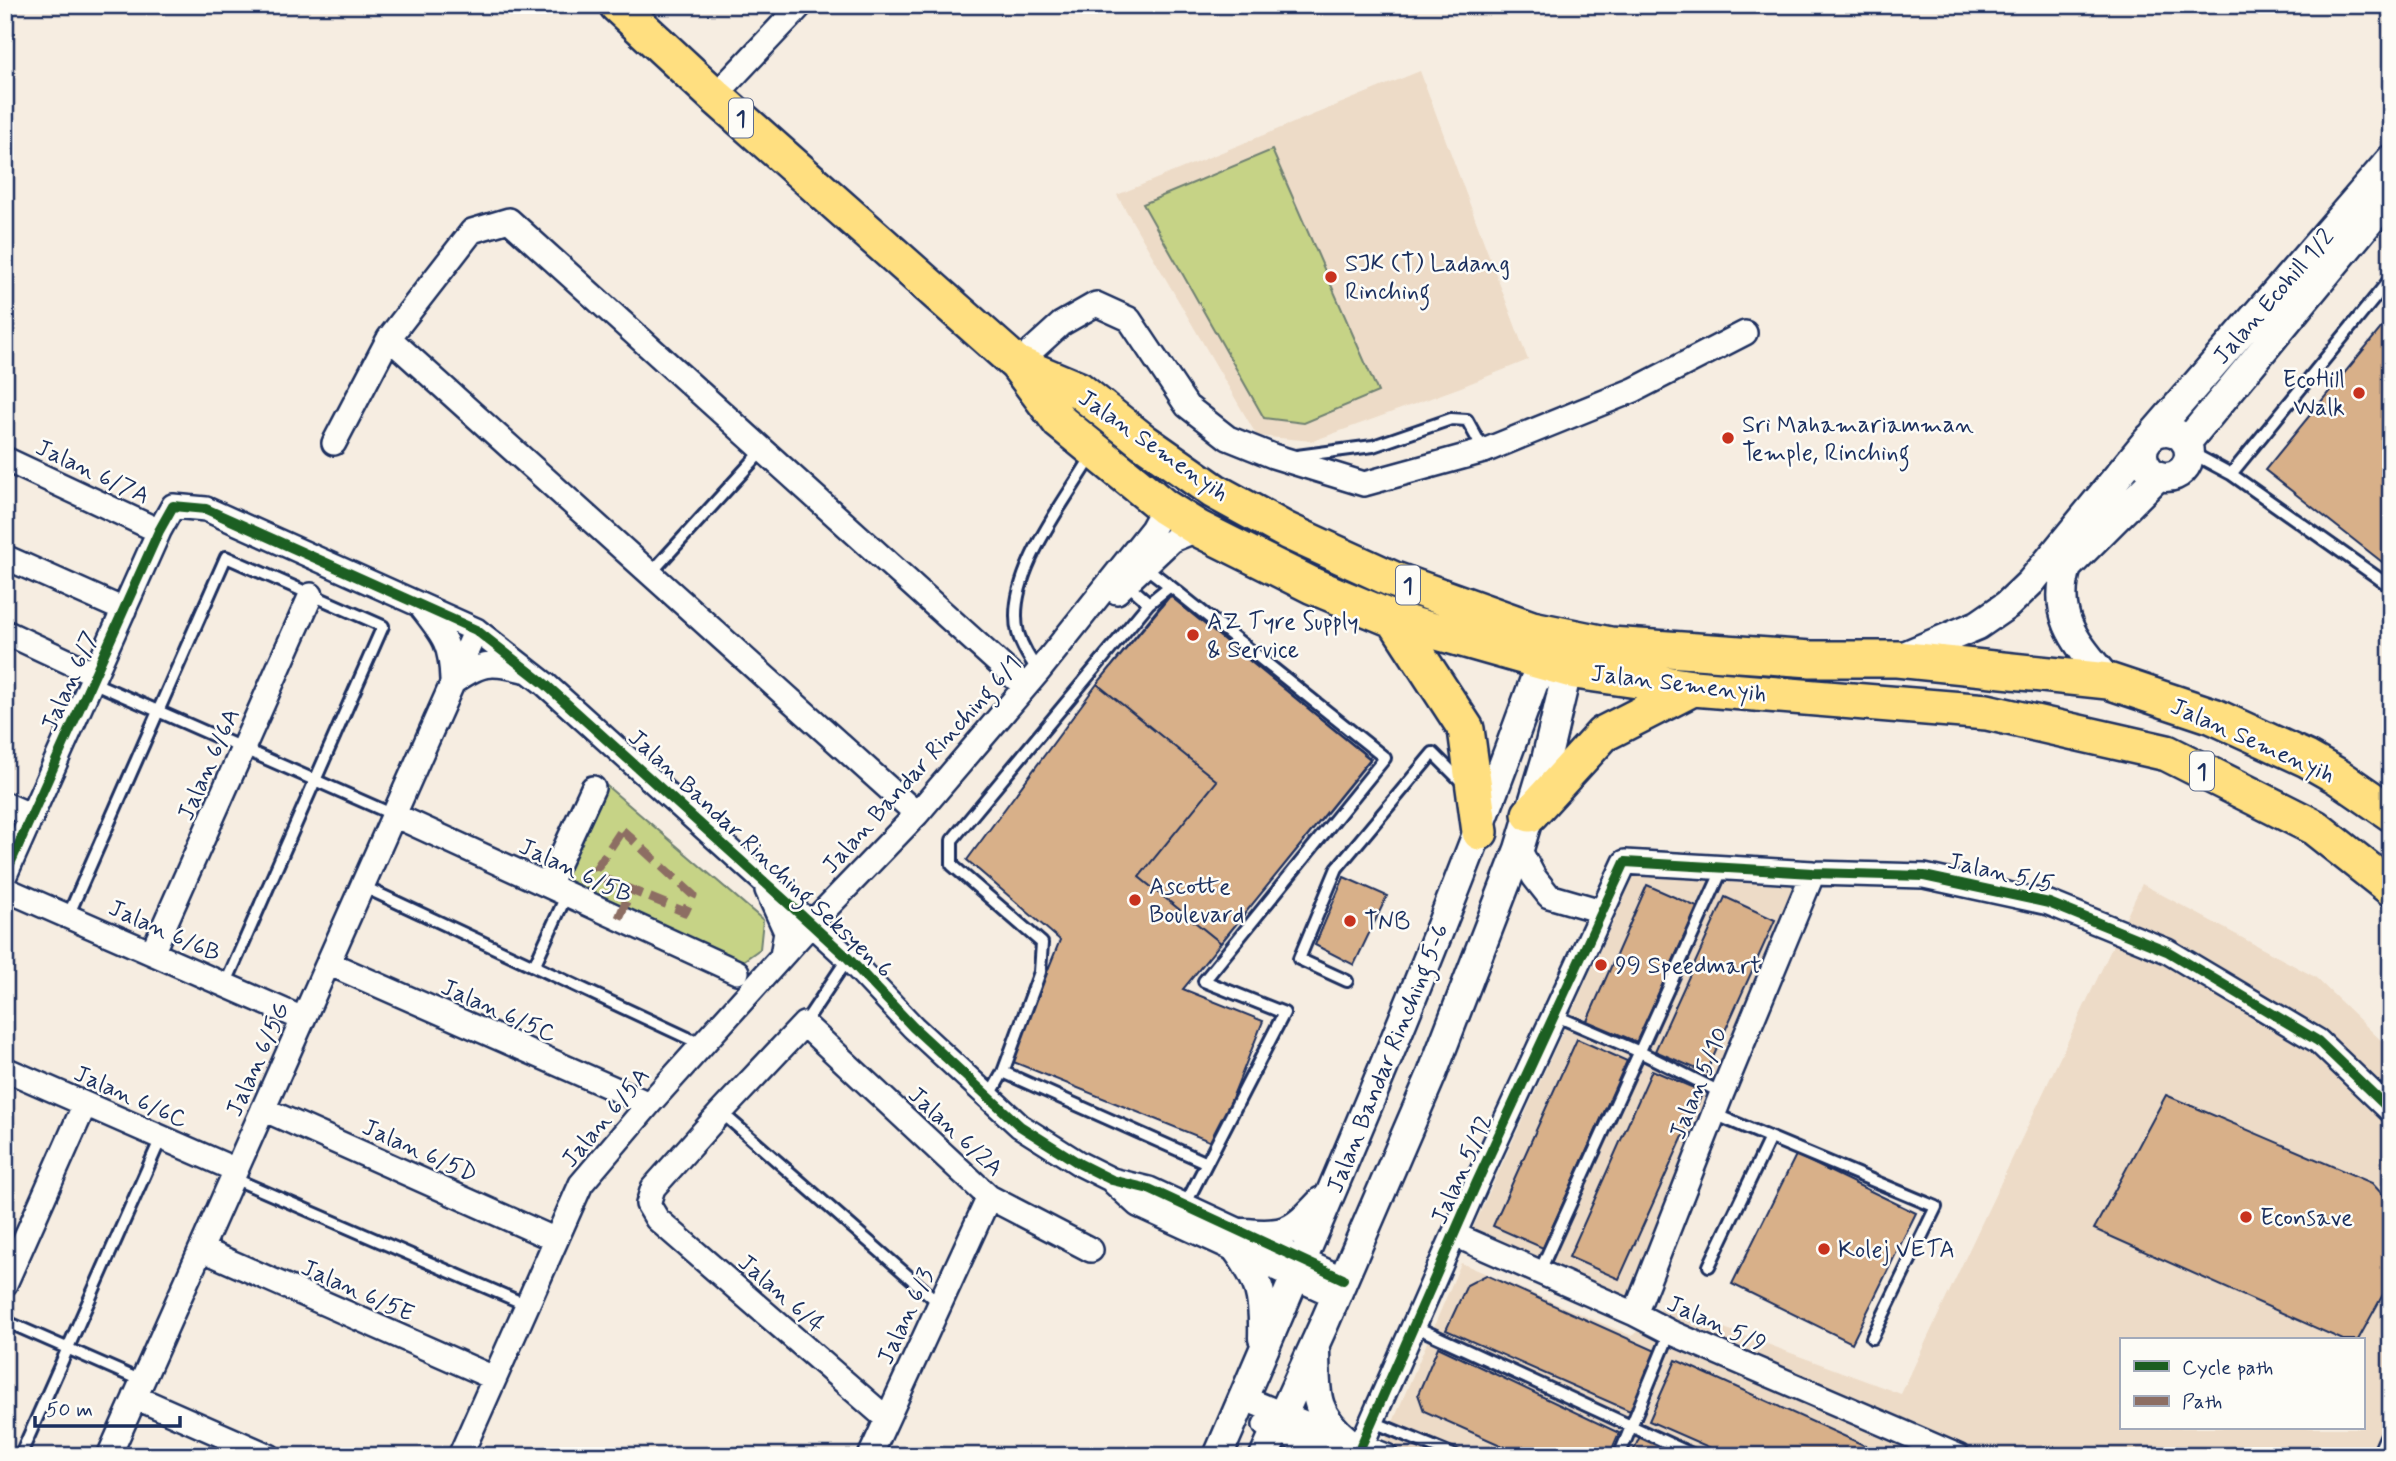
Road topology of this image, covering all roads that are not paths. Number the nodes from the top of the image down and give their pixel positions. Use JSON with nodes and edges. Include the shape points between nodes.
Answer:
{"nodes":[{"id":1,"x":617,"y":5,"type":"edge"},
{"id":2,"x":801,"y":5,"type":"edge"},
{"id":3,"x":715,"y":96,"type":"junction"},
{"id":4,"x":2391,"y":159,"type":"edge"},
{"id":5,"x":2391,"y":195,"type":"edge"},
{"id":6,"x":2391,"y":278,"type":"edge"},
{"id":7,"x":1745,"y":332,"type":"dead end"},
{"id":8,"x":389,"y":338,"type":"junction"},
{"id":9,"x":1017,"y":364,"type":"junction"},
{"id":10,"x":2150,"y":438,"type":"junction"},
{"id":11,"x":334,"y":443,"type":"dead end"},
{"id":12,"x":2189,"y":447,"type":"junction"},
{"id":13,"x":763,"y":450,"type":"junction"},
{"id":14,"x":1095,"y":451,"type":"junction"},
{"id":15,"x":1484,"y":451,"type":"junction"},
{"id":16,"x":5,"y":459,"type":"edge"},
{"id":17,"x":1280,"y":459,"type":"junction"},
{"id":18,"x":2231,"y":474,"type":"junction"},
{"id":19,"x":2158,"y":476,"type":"junction"},
{"id":20,"x":173,"y":506,"type":"joint"},
{"id":21,"x":1164,"y":507,"type":"junction"},
{"id":22,"x":1199,"y":529,"type":"junction"},
{"id":23,"x":159,"y":531,"type":"junction"},
{"id":24,"x":5,"y":557,"type":"edge"},
{"id":25,"x":1144,"y":566,"type":"junction"},
{"id":26,"x":650,"y":574,"type":"junction"},
{"id":27,"x":1126,"y":583,"type":"junction"},
{"id":28,"x":1170,"y":586,"type":"junction"},
{"id":29,"x":2391,"y":587,"type":"edge"},
{"id":30,"x":312,"y":595,"type":"junction"},
{"id":31,"x":1149,"y":603,"type":"junction"},
{"id":32,"x":419,"y":605,"type":"junction"},
{"id":33,"x":124,"y":610,"type":"junction"},
{"id":34,"x":1395,"y":620,"type":"junction"},
{"id":35,"x":1532,"y":629,"type":"junction"},
{"id":36,"x":476,"y":630,"type":"junction"},
{"id":37,"x":5,"y":632,"type":"edge"},
{"id":38,"x":1066,"y":636,"type":"junction"},
{"id":39,"x":1610,"y":645,"type":"junction"},
{"id":40,"x":1897,"y":659,"type":"junction"},
{"id":41,"x":1557,"y":666,"type":"junction"},
{"id":42,"x":528,"y":671,"type":"junction"},
{"id":43,"x":93,"y":678,"type":"junction"},
{"id":44,"x":1031,"y":679,"type":"junction"},
{"id":45,"x":2108,"y":681,"type":"junction"},
{"id":46,"x":452,"y":684,"type":"junction"},
{"id":47,"x":1693,"y":688,"type":"junction"},
{"id":48,"x":158,"y":711,"type":"junction"},
{"id":49,"x":243,"y":749,"type":"junction"},
{"id":50,"x":315,"y":780,"type":"junction"},
{"id":51,"x":593,"y":788,"type":"dead end"},
{"id":52,"x":1475,"y":796,"type":"junction"},
{"id":53,"x":5,"y":804,"type":"edge"},
{"id":54,"x":2391,"y":813,"type":"edge"},
{"id":55,"x":917,"y":814,"type":"junction"},
{"id":56,"x":1530,"y":814,"type":"junction"},
{"id":57,"x":394,"y":815,"type":"junction"},
{"id":58,"x":32,"y":816,"type":"junction"},
{"id":59,"x":1480,"y":832,"type":"junction"},
{"id":60,"x":1519,"y":849,"type":"junction"},
{"id":61,"x":1625,"y":862,"type":"joint"},
{"id":62,"x":1723,"y":866,"type":"junction"},
{"id":63,"x":1813,"y":873,"type":"junction"},
{"id":64,"x":5,"y":875,"type":"edge"},
{"id":65,"x":760,"y":878,"type":"junction"},
{"id":66,"x":362,"y":886,"type":"junction"},
{"id":67,"x":2391,"y":888,"type":"edge"},
{"id":68,"x":5,"y":889,"type":"edge"},
{"id":69,"x":558,"y":890,"type":"junction"},
{"id":70,"x":1601,"y":911,"type":"junction"},
{"id":71,"x":68,"y":916,"type":"junction"},
{"id":72,"x":811,"y":924,"type":"junction"},
{"id":73,"x":152,"y":953,"type":"junction"},
{"id":74,"x":782,"y":956,"type":"junction"},
{"id":75,"x":848,"y":958,"type":"junction"},
{"id":76,"x":328,"y":963,"type":"junction"},
{"id":77,"x":534,"y":966,"type":"junction"},
{"id":78,"x":737,"y":972,"type":"dead end"},
{"id":79,"x":1347,"y":981,"type":"dead end"},
{"id":80,"x":225,"y":985,"type":"junction"},
{"id":81,"x":1554,"y":1015,"type":"junction"},
{"id":82,"x":303,"y":1019,"type":"junction"},
{"id":83,"x":804,"y":1024,"type":"junction"},
{"id":84,"x":703,"y":1045,"type":"junction"},
{"id":85,"x":1640,"y":1052,"type":"junction"},
{"id":86,"x":5,"y":1069,"type":"edge"},
{"id":87,"x":1003,"y":1072,"type":"junction"},
{"id":88,"x":989,"y":1097,"type":"junction"},
{"id":89,"x":85,"y":1104,"type":"junction"},
{"id":90,"x":649,"y":1104,"type":"junction"},
{"id":91,"x":1718,"y":1104,"type":"junction"},
{"id":92,"x":263,"y":1109,"type":"junction"},
{"id":93,"x":2391,"y":1111,"type":"edge"},
{"id":94,"x":721,"y":1112,"type":"junction"},
{"id":95,"x":161,"y":1138,"type":"junction"},
{"id":96,"x":1770,"y":1138,"type":"junction"},
{"id":97,"x":1205,"y":1162,"type":"junction"},
{"id":98,"x":234,"y":1174,"type":"junction"},
{"id":99,"x":1112,"y":1180,"type":"junction"},
{"id":100,"x":1335,"y":1187,"type":"junction"},
{"id":101,"x":989,"y":1197,"type":"junction"},
{"id":102,"x":1185,"y":1205,"type":"junction"},
{"id":103,"x":1455,"y":1235,"type":"junction"},
{"id":104,"x":556,"y":1240,"type":"junction"},
{"id":105,"x":1239,"y":1240,"type":"junction"},
{"id":106,"x":201,"y":1249,"type":"junction"},
{"id":107,"x":1091,"y":1250,"type":"dead end"},
{"id":108,"x":1709,"y":1266,"type":"dead end"},
{"id":109,"x":1299,"y":1269,"type":"junction"},
{"id":110,"x":1539,"y":1273,"type":"junction"},
{"id":111,"x":5,"y":1284,"type":"edge"},
{"id":112,"x":1340,"y":1288,"type":"junction"},
{"id":113,"x":940,"y":1304,"type":"junction"},
{"id":114,"x":527,"y":1305,"type":"junction"},
{"id":115,"x":1635,"y":1314,"type":"junction"},
{"id":116,"x":5,"y":1321,"type":"edge"},
{"id":117,"x":1414,"y":1326,"type":"junction"},
{"id":118,"x":1670,"y":1332,"type":"junction"},
{"id":119,"x":1872,"y":1338,"type":"dead end"},
{"id":120,"x":1315,"y":1344,"type":"junction"},
{"id":121,"x":67,"y":1349,"type":"junction"},
{"id":122,"x":1263,"y":1351,"type":"junction"},
{"id":123,"x":494,"y":1378,"type":"junction"},
{"id":124,"x":139,"y":1389,"type":"junction"},
{"id":125,"x":1240,"y":1405,"type":"junction"},
{"id":126,"x":887,"y":1419,"type":"junction"},
{"id":127,"x":1370,"y":1421,"type":"junction"},
{"id":128,"x":1279,"y":1423,"type":"junction"},
{"id":129,"x":1631,"y":1427,"type":"junction"},
{"id":130,"x":2391,"y":1440,"type":"edge"},
{"id":131,"x":1348,"y":1447,"type":"edge"},
{"id":132,"x":20,"y":1456,"type":"edge"},
{"id":133,"x":109,"y":1456,"type":"edge"},
{"id":134,"x":269,"y":1456,"type":"edge"},
{"id":135,"x":460,"y":1456,"type":"edge"},
{"id":136,"x":870,"y":1456,"type":"edge"},
{"id":137,"x":1218,"y":1456,"type":"edge"},
{"id":138,"x":1264,"y":1456,"type":"edge"},
{"id":139,"x":1386,"y":1456,"type":"edge"},
{"id":140,"x":1456,"y":1456,"type":"edge"},
{"id":141,"x":1619,"y":1456,"type":"edge"},
{"id":142,"x":1696,"y":1456,"type":"edge"},
{"id":143,"x":1958,"y":1456,"type":"edge"},
{"id":144,"x":2384,"y":1456,"type":"edge"}],
"edges":[{"from":1,"to":3,"type":"main road","name":"Jalan Semenyih","number":"1"},
{"from":2,"to":3,"type":"street"},
{"from":3,"to":9,"type":"main road","name":"Jalan Semenyih","number":"1"},
{"from":4,"to":10,"type":"street","name":"Jalan Ecohill 1/2"},
{"from":5,"to":12,"type":"street","name":"Jalan Ecohill 1/2"},
{"from":6,"to":18,"type":"lane"},
{"from":7,"to":15,"type":"street","via":[[1634,390]]},
{"from":8,"to":11,"type":"street"},
{"from":8,"to":13,"type":"street","via":[[472,231],[509,220]]},
{"from":8,"to":26,"type":"street"},
{"from":9,"to":14,"type":"main road","name":"Jalan Semenyih","number":"1","via":[[1060,422]]},
{"from":9,"to":17,"type":"street","via":[[1061,324],[1097,304],[1129,319],[1187,406],[1228,438]]},
{"from":9,"to":35,"type":"main road","name":"Jalan Semenyih","number":"1","via":[[1079,390],[1214,491],[1287,531],[1392,579]]},
{"from":10,"to":12,"type":"street","via":[[2168,430],[2180,434]]},
{"from":10,"to":19,"type":"street","via":[[2142,456],[2147,469]]},
{"from":10,"to":40,"type":"street","name":"Jalan Ecohill 1/2","via":[[2007,606],[1978,625]]},
{"from":12,"to":18,"type":"lane"},
{"from":12,"to":19,"type":"street","name":"Jalan Ecohill 1/2","via":[[2189,463],[2183,471],[2171,478]]},
{"from":13,"to":26,"type":"lane"},
{"from":13,"to":44,"type":"street"},
{"from":14,"to":21,"type":"main road","name":"Jalan Semenyih","number":"1"},
{"from":14,"to":44,"type":"lane","via":[[1029,562],[1020,587],[1017,631]]},
{"from":15,"to":17,"type":"street","via":[[1364,484]]},
{"from":15,"to":17,"type":"lane","via":[[1467,420],[1451,419],[1373,446]]},
{"from":16,"to":23,"type":"street","name":"Jalan 6/7A"},
{"from":18,"to":29,"type":"lane"},
{"from":19,"to":45,"type":"street","name":"Jalan Ecohill 1/2","via":[[2067,567],[2063,581],[2061,604],[2067,621]]},
{"from":20,"to":23,"type":"street","name":"Jalan 6/7"},
{"from":20,"to":32,"type":"street","name":"Jalan Bandar Rinching Seksyen 6","via":[[206,509]]},
{"from":21,"to":22,"type":"main road","name":"Jalan Semenyih","number":"1"},
{"from":21,"to":38,"type":"street","name":"Jalan Bandar Rinching 6/1","via":[[1152,529]]},
{"from":22,"to":25,"type":"street","name":"Jalan Bandar Rinching 6/1","via":[[1172,540]]},
{"from":22,"to":34,"type":"main road","name":"Jalan Semenyih","number":"1","via":[[1313,586]]},
{"from":23,"to":33,"type":"street","name":"Jalan 6/7"},
{"from":24,"to":33,"type":"street"},
{"from":25,"to":27,"type":"street","name":"Jalan Bandar Rinching 6/1"},
{"from":25,"to":28,"type":"lane"},
{"from":26,"to":55,"type":"street"},
{"from":27,"to":31,"type":"lane"},
{"from":27,"to":38,"type":"street","name":"Jalan Bandar Rinching 6/1","via":[[1090,620]]},
{"from":28,"to":31,"type":"lane"},
{"from":28,"to":97,"type":"lane","via":[[1385,758],[1204,981],[1284,1013]]},
{"from":30,"to":48,"type":"lane","via":[[226,557]]},
{"from":30,"to":49,"type":"street","name":"Jalan 6/6A"},
{"from":30,"to":50,"type":"lane","via":[[383,626]]},
{"from":31,"to":87,"type":"lane","via":[[952,840],[952,865],[1042,943],[1040,972]]},
{"from":32,"to":36,"type":"street","name":"Jalan Bandar Rinching Seksyen 6"},
{"from":32,"to":46,"type":"street","name":"Jalan 6/5G","via":[[442,633],[452,655]]},
{"from":33,"to":43,"type":"street","name":"Jalan 6/7"},
{"from":34,"to":41,"type":"main road","name":"Jalan Semenyih","number":"1"},
{"from":34,"to":52,"type":"main road","via":[[1466,729]]},
{"from":35,"to":39,"type":"main road","name":"Jalan Semenyih"},
{"from":35,"to":41,"type":"street","name":"Jalan Bandar Rinching 5-6"},
{"from":36,"to":42,"type":"street","name":"Jalan Bandar Rinching Seksyen 6"},
{"from":36,"to":46,"type":"street","name":"Jalan 6/5G"},
{"from":37,"to":43,"type":"street"},
{"from":38,"to":44,"type":"street","name":"Jalan Bandar Rinching 6/1"},
{"from":39,"to":40,"type":"main road","name":"Jalan Semenyih","via":[[1811,659]]},
{"from":39,"to":41,"type":"street","name":"Jalan Bandar Rinching 5-6"},
{"from":40,"to":45,"type":"main road","name":"Jalan Semenyih"},
{"from":41,"to":47,"type":"main road","name":"Jalan Semenyih","number":"1"},
{"from":41,"to":56,"type":"street","name":"Jalan Bandar Rinching 5-6","via":[[1564,684]]},
{"from":41,"to":59,"type":"street","name":"Jalan Bandar Rinching 5-6","via":[[1535,679]]},
{"from":42,"to":46,"type":"street","via":[[496,663],[474,668]]},
{"from":42,"to":65,"type":"street","name":"Jalan Bandar Rinching Seksyen 6"},
{"from":43,"to":48,"type":"lane"},
{"from":43,"to":58,"type":"street","name":"Jalan 6/7"},
{"from":44,"to":55,"type":"street","name":"Jalan Bandar Rinching 6/1"},
{"from":45,"to":54,"type":"main road","name":"Jalan Semenyih","number":"1","via":[[2213,716],[2307,759]]},
{"from":46,"to":57,"type":"street","name":"Jalan 6/5G"},
{"from":47,"to":56,"type":"main road","via":[[1603,734]]},
{"from":47,"to":67,"type":"main road","name":"Jalan Semenyih","number":"1","via":[[1987,712],[2167,754],[2314,827]]},
{"from":48,"to":49,"type":"lane"},
{"from":48,"to":71,"type":"lane"},
{"from":49,"to":50,"type":"lane"},
{"from":49,"to":73,"type":"street","name":"Jalan 6/6A"},
{"from":50,"to":57,"type":"lane"},
{"from":50,"to":80,"type":"lane"},
{"from":51,"to":69,"type":"street"},
{"from":52,"to":59,"type":"main road"},
{"from":52,"to":79,"type":"lane","via":[[1433,753],[1337,868],[1299,959]]},
{"from":53,"to":58,"type":"street"},
{"from":55,"to":72,"type":"street","name":"Jalan Bandar Rinching 6/1"},
{"from":56,"to":60,"type":"street","name":"Jalan Bandar Rinching 5-6"},
{"from":57,"to":66,"type":"street","name":"Jalan 6/5G"},
{"from":57,"to":69,"type":"street","name":"Jalan 6/5B"},
{"from":58,"to":64,"type":"street","name":"Jalan 6/7"},
{"from":59,"to":100,"type":"street","name":"Jalan Bandar Rinching 5-6"},
{"from":60,"to":70,"type":"street","via":[[1549,896]]},
{"from":60,"to":112,"type":"street","name":"Jalan Bandar Rinching 5-6","via":[[1432,1074]]},
{"from":61,"to":62,"type":"street","name":"Jalan 5/5"},
{"from":61,"to":70,"type":"street","name":"Jalan 5/12"},
{"from":62,"to":63,"type":"street","name":"Jalan 5/5"},
{"from":62,"to":85,"type":"lane"},
{"from":63,"to":91,"type":"street","name":"Jalan 5/10"},
{"from":63,"to":93,"type":"street","name":"Jalan 5/5","via":[[1924,876],[2049,903],[2166,951],[2318,1041]]},
{"from":65,"to":72,"type":"street","name":"Jalan Bandar Rinching Seksyen 6"},
{"from":65,"to":74,"type":"street","via":[[786,932]]},
{"from":66,"to":76,"type":"street","name":"Jalan 6/5G"},
{"from":66,"to":77,"type":"lane"},
{"from":68,"to":71,"type":"street","name":"Jalan 6/6B"},
{"from":69,"to":77,"type":"lane"},
{"from":69,"to":78,"type":"street","name":"Jalan 6/5B"},
{"from":70,"to":81,"type":"street","name":"Jalan 5/12"},
{"from":71,"to":73,"type":"street","name":"Jalan 6/6B"},
{"from":72,"to":74,"type":"street","name":"Jalan 6/5A"},
{"from":72,"to":75,"type":"street","name":"Jalan Bandar Rinching Seksyen 6"},
{"from":73,"to":80,"type":"street","name":"Jalan 6/6B"},
{"from":74,"to":75,"type":"street","via":[[802,949],[824,949]]},
{"from":74,"to":84,"type":"street","name":"Jalan 6/5A"},
{"from":75,"to":83,"type":"lane"},
{"from":75,"to":88,"type":"street","name":"Jalan Bandar Rinching Seksyen 6","via":[[913,1027]]},
{"from":76,"to":82,"type":"street","name":"Jalan 6/5G"},
{"from":76,"to":90,"type":"street","name":"Jalan 6/5C"},
{"from":77,"to":84,"type":"lane"},
{"from":80,"to":82,"type":"street","name":"Jalan 6/6B"},
{"from":81,"to":85,"type":"lane"},
{"from":81,"to":103,"type":"street","name":"Jalan 5/12"},
{"from":82,"to":92,"type":"street","name":"Jalan 6/5G"},
{"from":83,"to":94,"type":"street"},
{"from":83,"to":101,"type":"street","name":"Jalan 6/2A"},
{"from":84,"to":90,"type":"street","name":"Jalan 6/5A"},
{"from":85,"to":91,"type":"lane"},
{"from":85,"to":110,"type":"lane"},
{"from":86,"to":89,"type":"street","name":"Jalan 6/6C"},
{"from":87,"to":88,"type":"lane"},
{"from":87,"to":97,"type":"lane"},
{"from":88,"to":99,"type":"street","name":"Jalan Bandar Rinching Seksyen 6","via":[[1020,1126]]},
{"from":89,"to":95,"type":"street","name":"Jalan 6/6C"},
{"from":89,"to":111,"type":"street"},
{"from":90,"to":104,"type":"street","name":"Jalan 6/5A","via":[[581,1184]]},
{"from":91,"to":96,"type":"lane"},
{"from":91,"to":115,"type":"street","name":"Jalan 5/10"},
{"from":92,"to":98,"type":"street","name":"Jalan 6/5G"},
{"from":92,"to":104,"type":"street","name":"Jalan 6/5D"},
{"from":94,"to":113,"type":"lane"},
{"from":94,"to":126,"type":"street","name":"Jalan 6/4","via":[[653,1188],[648,1203],[657,1219]]},
{"from":95,"to":98,"type":"street","name":"Jalan 6/6C"},
{"from":95,"to":121,"type":"lane"},
{"from":96,"to":108,"type":"lane"},
{"from":96,"to":119,"type":"lane","via":[[1936,1207]]},
{"from":97,"to":102,"type":"lane"},
{"from":98,"to":106,"type":"street","name":"Jalan 6/5G"},
{"from":98,"to":114,"type":"lane"},
{"from":99,"to":102,"type":"street","name":"Jalan Bandar Rinching Seksyen 6"},
{"from":99,"to":105,"type":"street","name":"Jalan Bandar Rinching Seksyen 6","via":[[1138,1205]]},
{"from":100,"to":105,"type":"street","via":[[1292,1230]]},
{"from":100,"to":109,"type":"street","name":"Jalan Bandar Rinching 5-6"},
{"from":101,"to":107,"type":"street","name":"Jalan 6/2A"},
{"from":101,"to":113,"type":"street","name":"Jalan 6/3"},
{"from":102,"to":105,"type":"street","name":"Jalan Bandar Rinching Seksyen 6"},
{"from":103,"to":110,"type":"street","name":"Jalan 5/9"},
{"from":103,"to":117,"type":"street","name":"Jalan 5/12"},
{"from":104,"to":114,"type":"street","name":"Jalan 6/5A"},
{"from":105,"to":109,"type":"street","name":"Jalan Bandar Rinching Seksyen 6"},
{"from":105,"to":122,"type":"street","via":[[1264,1302]]},
{"from":106,"to":123,"type":"street","name":"Jalan 6/5E"},
{"from":106,"to":124,"type":"street","name":"Jalan 6/5G"},
{"from":109,"to":112,"type":"street","name":"Jalan Bandar Rinching Seksyen 6"},
{"from":109,"to":122,"type":"street","name":"Jalan Bandar Rinching 5-6"},
{"from":110,"to":115,"type":"street","name":"Jalan 5/9"},
{"from":112,"to":120,"type":"street","name":"Jalan Bandar Rinching 5-6"},
{"from":113,"to":126,"type":"street","name":"Jalan 6/3"},
{"from":114,"to":123,"type":"street","name":"Jalan 6/5A"},
{"from":115,"to":118,"type":"street","name":"Jalan 5/9"},
{"from":116,"to":121,"type":"lane"},
{"from":117,"to":127,"type":"street","name":"Jalan 5/12"},
{"from":117,"to":129,"type":"lane"},
{"from":118,"to":129,"type":"lane"},
{"from":118,"to":143,"type":"street","name":"Jalan 5/9"},
{"from":120,"to":128,"type":"street","name":"Jalan Bandar Rinching 5-6"},
{"from":120,"to":131,"type":"street","via":[[1320,1410]]},
{"from":121,"to":124,"type":"lane"},
{"from":121,"to":132,"type":"lane"},
{"from":122,"to":125,"type":"street","name":"Jalan Bandar Rinching 5-6"},
{"from":123,"to":135,"type":"street","name":"Jalan 6/5A"},
{"from":124,"to":133,"type":"street","name":"Jalan 6/5G"},
{"from":124,"to":134,"type":"street"},
{"from":125,"to":128,"type":"street"},
{"from":125,"to":137,"type":"street","name":"Jalan Bandar Rinching 5-6"},
{"from":126,"to":136,"type":"street","name":"Jalan 6/3"},
{"from":127,"to":131,"type":"street","name":"Jalan 5/12"},
{"from":127,"to":140,"type":"lane"},
{"from":128,"to":131,"type":"street"},
{"from":128,"to":138,"type":"street","name":"Jalan Bandar Rinching 5-6"},
{"from":129,"to":141,"type":"lane"},
{"from":129,"to":142,"type":"lane"},
{"from":130,"to":144,"type":"street"},
{"from":131,"to":139,"type":"street"}]}
